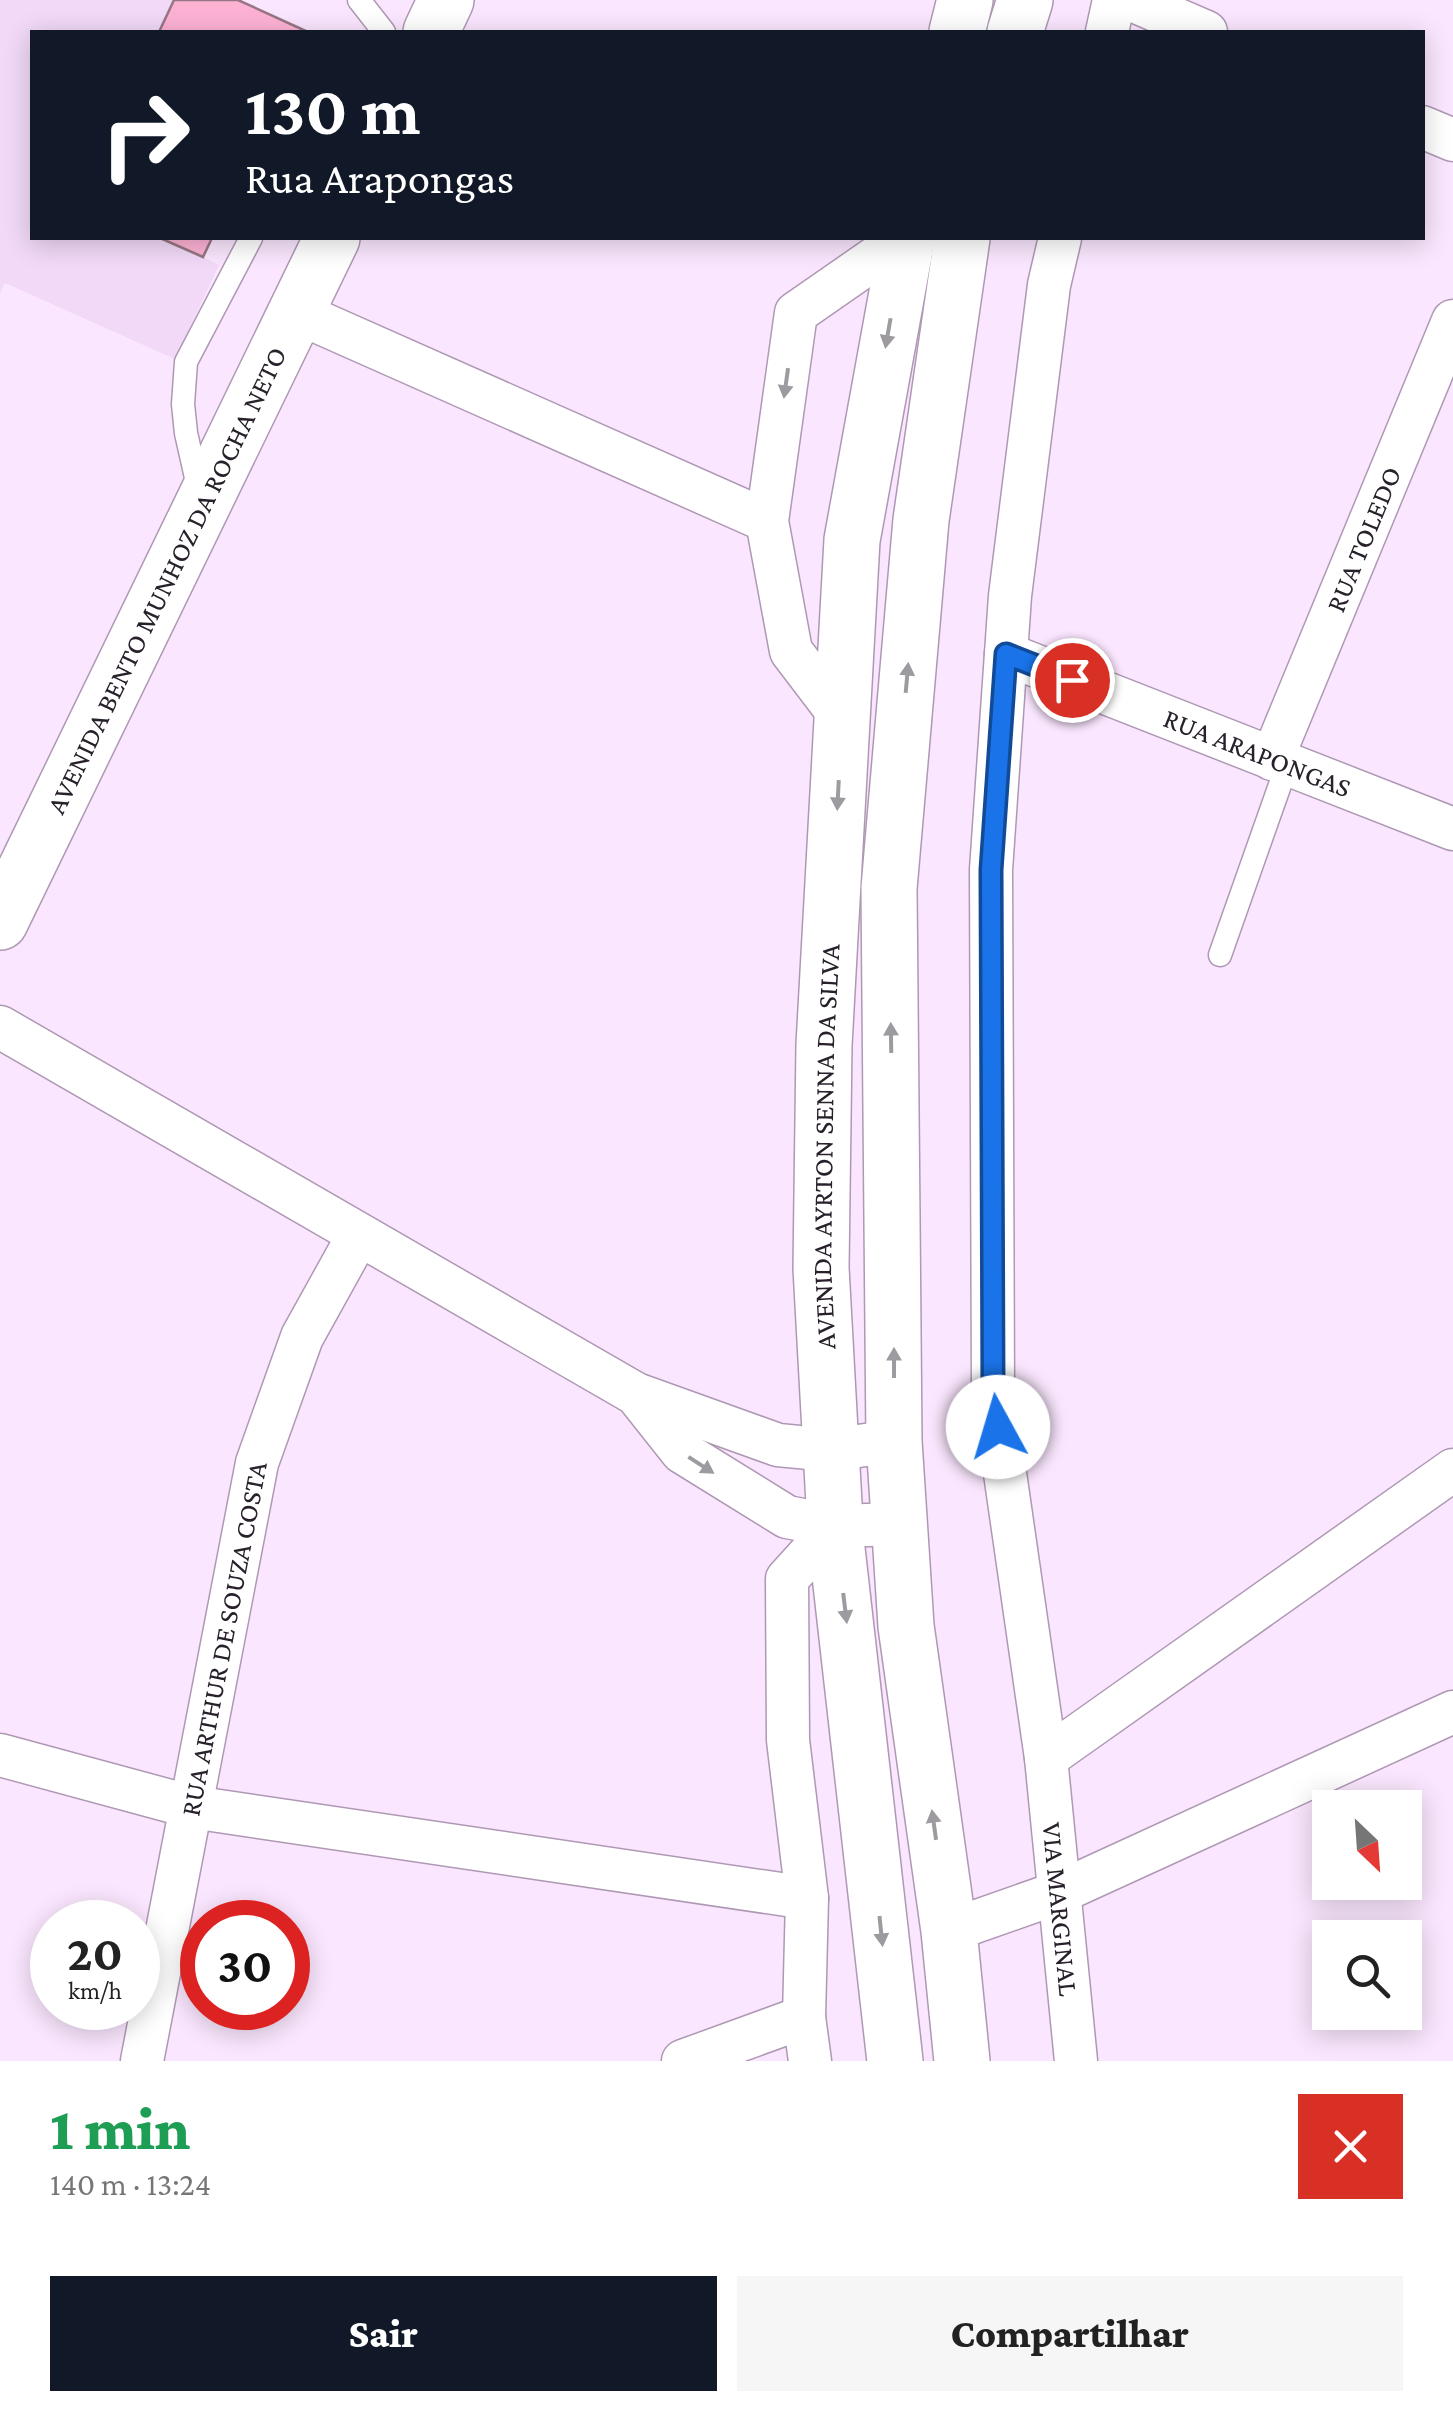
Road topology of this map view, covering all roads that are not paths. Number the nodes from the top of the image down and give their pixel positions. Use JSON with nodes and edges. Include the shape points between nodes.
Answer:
{"nodes":[{"id":1,"x":359,"y":0,"type":"edge"},
{"id":2,"x":446,"y":0,"type":"edge"},
{"id":3,"x":965,"y":0,"type":"edge"},
{"id":4,"x":1025,"y":0,"type":"edge"},
{"id":5,"x":1114,"y":0,"type":"edge"},
{"id":6,"x":1132,"y":0,"type":"edge"},
{"id":7,"x":382,"y":30,"type":"edge"},
{"id":8,"x":432,"y":30,"type":"edge"},
{"id":9,"x":958,"y":30,"type":"edge"},
{"id":10,"x":1016,"y":30,"type":"edge"},
{"id":11,"x":1107,"y":30,"type":"edge"},
{"id":12,"x":1201,"y":30,"type":"edge"},
{"id":13,"x":1425,"y":128,"type":"edge"},
{"id":14,"x":1453,"y":140,"type":"edge"},
{"id":15,"x":250,"y":240,"type":"edge"},
{"id":16,"x":331,"y":240,"type":"edge"},
{"id":17,"x":902,"y":240,"type":"edge"},
{"id":18,"x":905,"y":240,"type":"edge"},
{"id":19,"x":962,"y":240,"type":"edge"},
{"id":20,"x":1060,"y":240,"type":"edge"},
{"id":21,"x":296,"y":312,"type":"junction"},
{"id":22,"x":1453,"y":322,"type":"edge"},
{"id":23,"x":202,"y":506,"type":"junction"},
{"id":24,"x":767,"y":521,"type":"junction"},
{"id":25,"x":1006,"y":654,"type":"junction"},
{"id":26,"x":842,"y":718,"type":"junction"},
{"id":27,"x":1280,"y":762,"type":"junction"},
{"id":28,"x":1453,"y":829,"type":"edge"},
{"id":29,"x":0,"y":922,"type":"edge"},
{"id":30,"x":1220,"y":956,"type":"dead end"},
{"id":31,"x":0,"y":1027,"type":"edge"},
{"id":32,"x":358,"y":1236,"type":"junction"},
{"id":33,"x":636,"y":1394,"type":"junction"},
{"id":34,"x":894,"y":1440,"type":"junction"},
{"id":35,"x":830,"y":1450,"type":"junction"},
{"id":36,"x":1453,"y":1470,"type":"edge"},
{"id":37,"x":900,"y":1524,"type":"junction"},
{"id":38,"x":836,"y":1526,"type":"junction"},
{"id":39,"x":1453,"y":1712,"type":"edge"},
{"id":40,"x":0,"y":1755,"type":"edge"},
{"id":41,"x":1046,"y":1758,"type":"junction"},
{"id":42,"x":192,"y":1806,"type":"junction"},
{"id":43,"x":1060,"y":1892,"type":"junction"},
{"id":44,"x":807,"y":1898,"type":"junction"},
{"id":45,"x":949,"y":1931,"type":"junction"},
{"id":46,"x":804,"y":2018,"type":"junction"},
{"id":47,"x":142,"y":2061,"type":"edge"},
{"id":48,"x":683,"y":2061,"type":"edge"},
{"id":49,"x":810,"y":2061,"type":"edge"},
{"id":50,"x":896,"y":2061,"type":"edge"},
{"id":51,"x":962,"y":2061,"type":"edge"},
{"id":52,"x":1076,"y":2061,"type":"edge"}],
"edges":[{"from":1,"to":7,"type":"lane"},
{"from":2,"to":8,"type":"main road"},
{"from":3,"to":9,"type":"main road"},
{"from":4,"to":10,"type":"main road"},
{"from":5,"to":11,"type":"street"},
{"from":6,"to":12,"type":"street"},
{"from":13,"to":14,"type":"street"},
{"from":15,"to":23,"type":"lane","via":[[186,362],[186,432]]},
{"from":16,"to":21,"type":"main road","name":"AVENIDA BENTO MUNHOZ DA ROCHA NETO"},
{"from":17,"to":24,"type":"street","one_way":true,"via":[[796,313]]},
{"from":18,"to":26,"type":"main road","name":"AVENIDA AYRTON SENNA DA SILVA","one_way":true,"via":[[852,540]]},
{"from":34,"to":19,"type":"main road","name":"AVENIDA AYRTON SENNA DA SILVA","one_way":true,"via":[[888,888],[921,520]]},
{"from":20,"to":25,"type":"street","name":"VIA MARGINAL"},
{"from":21,"to":23,"type":"main road","name":"AVENIDA BENTO MUNHOZ DA ROCHA NETO"},
{"from":21,"to":24,"type":"street"},
{"from":22,"to":27,"type":"street","name":"RUA TOLEDO"},
{"from":23,"to":29,"type":"main road","name":"AVENIDA BENTO MUNHOZ DA ROCHA NETO"},
{"from":24,"to":26,"type":"street","via":[[791,650]]},
{"from":25,"to":27,"type":"street","name":"RUA ARAPONGAS"},
{"from":25,"to":41,"type":"street","name":"VIA MARGINAL","via":[[991,870],[993,1390]]},
{"from":26,"to":35,"type":"main road","name":"AVENIDA AYRTON SENNA DA SILVA","one_way":true,"via":[[820,1268]]},
{"from":27,"to":28,"type":"street","name":"RUA ARAPONGAS"},
{"from":27,"to":30,"type":"lane"},
{"from":31,"to":32,"type":"street"},
{"from":32,"to":33,"type":"street"},
{"from":32,"to":42,"type":"street","name":"RUA ARTHUR DE SOUZA COSTA","via":[[302,1337],[257,1463]]},
{"from":33,"to":35,"type":"street","via":[[778,1445]]},
{"from":33,"to":38,"type":"street","one_way":true,"via":[[682,1452],[787,1517]]},
{"from":34,"to":35,"type":"street"},
{"from":34,"to":37,"type":"main road","name":"AVENIDA AYRTON SENNA DA SILVA"},
{"from":35,"to":38,"type":"main road","name":"AVENIDA AYRTON SENNA DA SILVA"},
{"from":36,"to":41,"type":"street"},
{"from":37,"to":38,"type":"street"},
{"from":45,"to":37,"type":"main road","name":"AVENIDA AYRTON SENNA DA SILVA","one_way":true,"via":[[906,1626]]},
{"from":38,"to":44,"type":"street","via":[[787,1578],[788,1740]]},
{"from":38,"to":50,"type":"main road","name":"AVENIDA AYRTON SENNA DA SILVA","one_way":true},
{"from":39,"to":43,"type":"street"},
{"from":40,"to":42,"type":"street"},
{"from":41,"to":43,"type":"street","name":"VIA MARGINAL"},
{"from":42,"to":44,"type":"street"},
{"from":42,"to":47,"type":"street","name":"RUA ARTHUR DE SOUZA COSTA"},
{"from":43,"to":45,"type":"street"},
{"from":43,"to":52,"type":"street","name":"VIA MARGINAL"},
{"from":44,"to":46,"type":"street"},
{"from":45,"to":51,"type":"main road","name":"AVENIDA AYRTON SENNA DA SILVA"},
{"from":46,"to":48,"type":"street"},
{"from":46,"to":49,"type":"street"}]}
